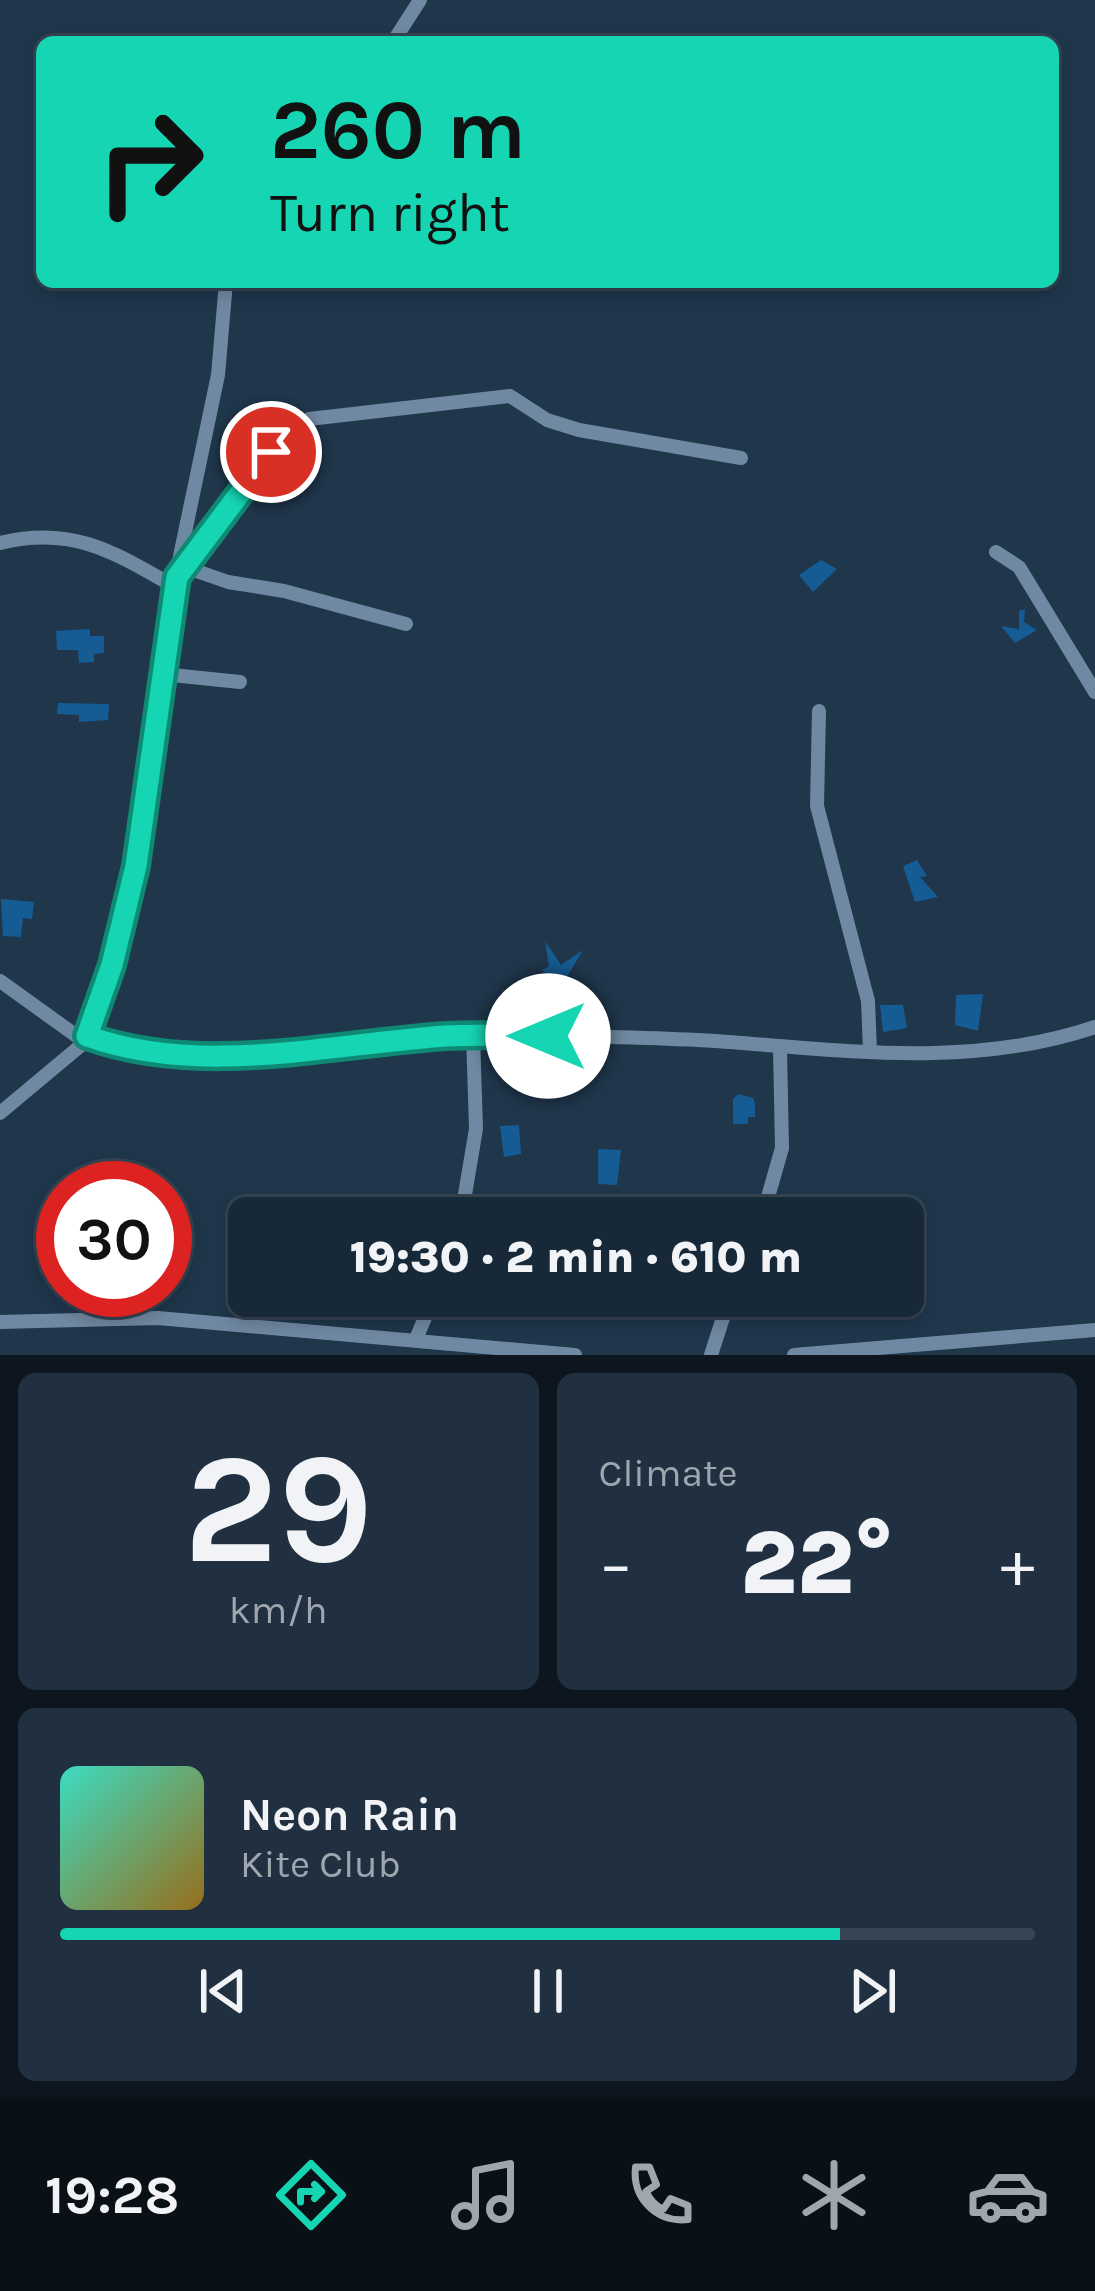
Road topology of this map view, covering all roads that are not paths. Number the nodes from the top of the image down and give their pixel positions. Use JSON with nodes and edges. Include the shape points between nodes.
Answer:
{"nodes":[{"id":1,"x":419,"y":0,"type":"edge"},
{"id":2,"x":397,"y":36,"type":"edge"},
{"id":3,"x":225,"y":288,"type":"edge"},
{"id":4,"x":741,"y":458,"type":"dead end"},
{"id":5,"x":0,"y":543,"type":"edge"},
{"id":6,"x":996,"y":552,"type":"dead end"},
{"id":7,"x":179,"y":577,"type":"junction"},
{"id":8,"x":406,"y":624,"type":"dead end"},
{"id":9,"x":162,"y":674,"type":"junction"},
{"id":10,"x":240,"y":682,"type":"dead end"},
{"id":11,"x":1095,"y":692,"type":"edge"},
{"id":12,"x":819,"y":711,"type":"dead end"},
{"id":13,"x":0,"y":981,"type":"edge"},
{"id":14,"x":1095,"y":1027,"type":"edge"},
{"id":15,"x":473,"y":1035,"type":"junction"},
{"id":16,"x":86,"y":1039,"type":"junction"},
{"id":17,"x":780,"y":1048,"type":"junction"},
{"id":18,"x":870,"y":1052,"type":"junction"},
{"id":19,"x":0,"y":1112,"type":"edge"},
{"id":20,"x":465,"y":1197,"type":"edge"},
{"id":21,"x":768,"y":1197,"type":"edge"},
{"id":22,"x":425,"y":1317,"type":"edge"},
{"id":23,"x":723,"y":1317,"type":"edge"},
{"id":24,"x":0,"y":1322,"type":"edge"},
{"id":25,"x":1095,"y":1330,"type":"edge"},
{"id":26,"x":416,"y":1339,"type":"junction"},
{"id":27,"x":575,"y":1355,"type":"edge"},
{"id":28,"x":711,"y":1355,"type":"edge"},
{"id":29,"x":794,"y":1355,"type":"edge"}],
"edges":[{"from":1,"to":2,"type":"street"},
{"from":3,"to":7,"type":"street","via":[[218,374]]},
{"from":4,"to":7,"type":"street","via":[[579,430],[510,397],[309,419],[252,474]]},
{"from":5,"to":7,"type":"street","via":[[49,534]]},
{"from":6,"to":11,"type":"street","via":[[1019,567]]},
{"from":7,"to":8,"type":"street","via":[[284,591]]},
{"from":7,"to":9,"type":"street"},
{"from":9,"to":10,"type":"street"},
{"from":9,"to":16,"type":"street","via":[[136,866]]},
{"from":12,"to":18,"type":"street","via":[[817,806],[868,1000]]},
{"from":13,"to":16,"type":"street"},
{"from":14,"to":18,"type":"street","via":[[1012,1050]]},
{"from":15,"to":16,"type":"street","via":[[253,1053],[155,1051]]},
{"from":15,"to":17,"type":"street"},
{"from":15,"to":20,"type":"street","via":[[476,1129]]},
{"from":16,"to":19,"type":"street"},
{"from":17,"to":18,"type":"street"},
{"from":17,"to":21,"type":"street","via":[[782,1148]]},
{"from":22,"to":26,"type":"street"},
{"from":23,"to":28,"type":"street"},
{"from":24,"to":26,"type":"street","via":[[158,1318]]},
{"from":25,"to":29,"type":"street"},
{"from":26,"to":27,"type":"street"}]}
